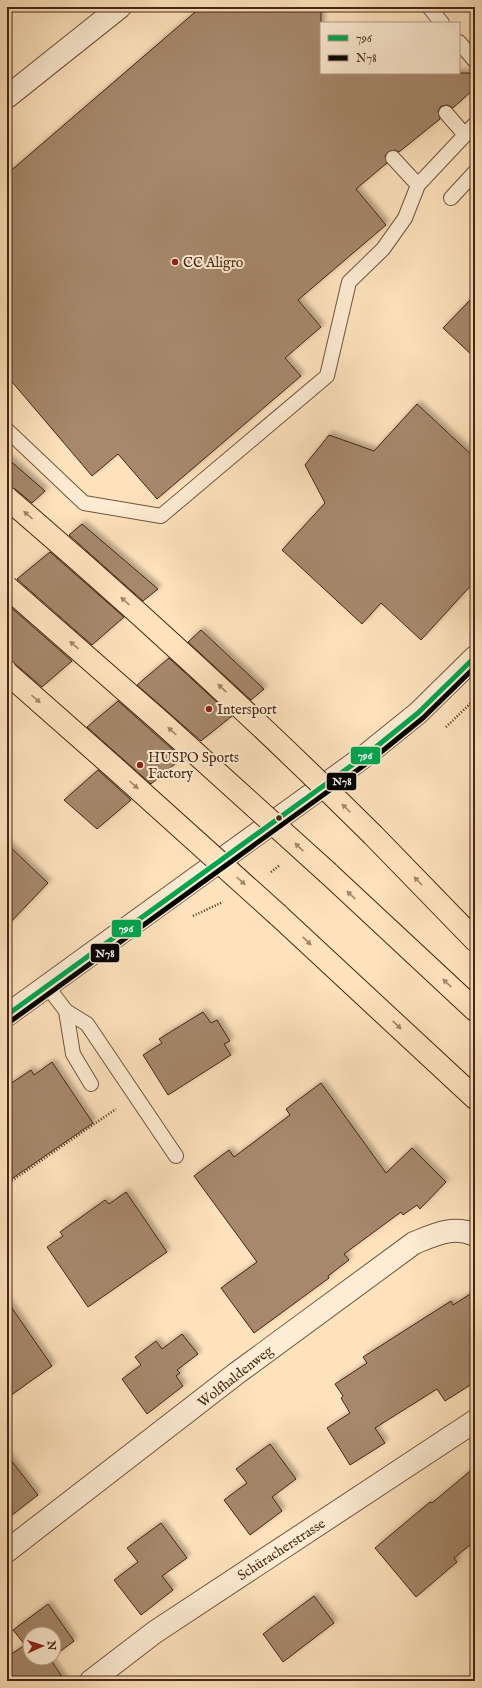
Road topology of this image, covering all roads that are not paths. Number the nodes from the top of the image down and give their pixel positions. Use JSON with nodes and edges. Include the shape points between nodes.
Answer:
{"nodes":[{"id":1,"x":120,"y":7,"type":"edge"},
{"id":2,"x":429,"y":7,"type":"edge"},
{"id":3,"x":441,"y":22,"type":"edge"},
{"id":4,"x":460,"y":43,"type":"edge"},
{"id":5,"x":475,"y":61,"type":"edge"},
{"id":6,"x":7,"y":98,"type":"edge"},
{"id":7,"x":446,"y":113,"type":"dead end"},
{"id":8,"x":475,"y":124,"type":"edge"},
{"id":9,"x":465,"y":135,"type":"junction"},
{"id":10,"x":393,"y":158,"type":"dead end"},
{"id":11,"x":475,"y":172,"type":"edge"},
{"id":12,"x":418,"y":185,"type":"junction"},
{"id":13,"x":451,"y":198,"type":"dead end"},
{"id":14,"x":7,"y":430,"type":"edge"},
{"id":15,"x":7,"y":498,"type":"edge"},
{"id":16,"x":7,"y":587,"type":"edge"},
{"id":17,"x":473,"y":666,"type":"edge"},
{"id":18,"x":7,"y":674,"type":"edge"},
{"id":19,"x":475,"y":940,"type":"edge"},
{"id":20,"x":47,"y":986,"type":"junction"},
{"id":21,"x":475,"y":1010,"type":"edge"},
{"id":22,"x":66,"y":1011,"type":"junction"},
{"id":23,"x":7,"y":1015,"type":"edge"},
{"id":24,"x":91,"y":1084,"type":"dead end"},
{"id":25,"x":475,"y":1098,"type":"edge"},
{"id":26,"x":176,"y":1156,"type":"dead end"},
{"id":27,"x":475,"y":1234,"type":"edge"},
{"id":28,"x":475,"y":1421,"type":"edge"},
{"id":29,"x":7,"y":1551,"type":"edge"},
{"id":30,"x":91,"y":1681,"type":"edge"}],
"edges":[{"from":1,"to":6,"type":"street"},
{"from":2,"to":3,"type":"lane"},
{"from":4,"to":5,"type":"lane"},
{"from":7,"to":9,"type":"lane"},
{"from":8,"to":9,"type":"lane"},
{"from":9,"to":12,"type":"lane"},
{"from":10,"to":12,"type":"lane"},
{"from":11,"to":13,"type":"lane"},
{"from":12,"to":14,"type":"lane","via":[[405,218],[383,250],[349,282],[327,376],[160,516],[84,503]]},
{"from":19,"to":15,"type":"highway","one_way":true,"bridge":true,"via":[[299,762],[190,659]]},
{"from":21,"to":16,"type":"highway","one_way":true,"bridge":true,"via":[[161,722]]},
{"from":17,"to":20,"type":"street","via":[[366,755]]},
{"from":18,"to":25,"type":"highway","one_way":true,"bridge":true,"via":[[278,915]]},
{"from":20,"to":22,"type":"lane"},
{"from":20,"to":23,"type":"street"},
{"from":22,"to":24,"type":"lane","via":[[73,1054]]},
{"from":22,"to":26,"type":"lane","via":[[87,1024]]},
{"from":27,"to":29,"type":"street","name":"Wolfhaldenweg","via":[[444,1231],[414,1242],[236,1374]]},
{"from":28,"to":30,"type":"street","name":"Schüracherstrasse","via":[[155,1632]]}]}
